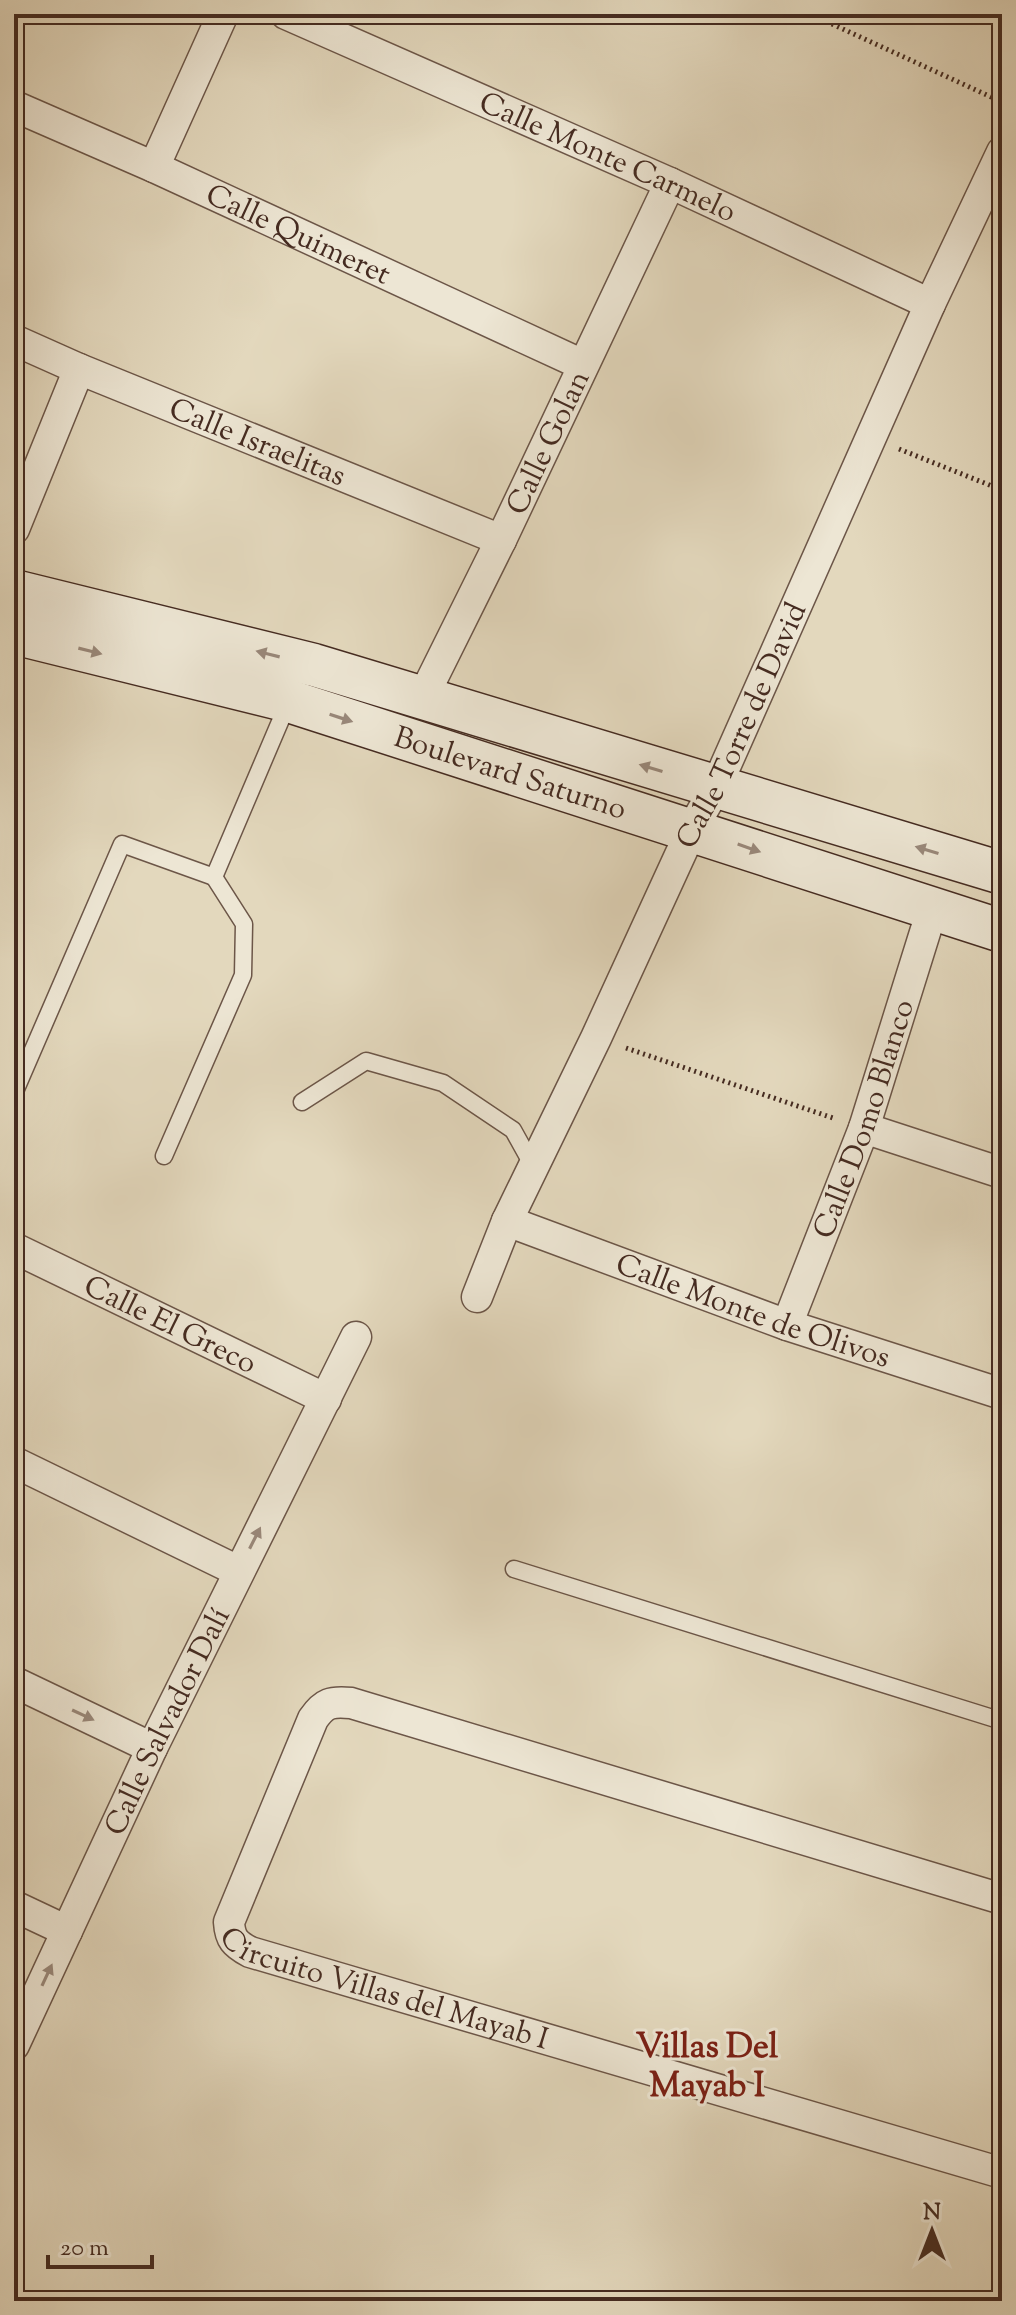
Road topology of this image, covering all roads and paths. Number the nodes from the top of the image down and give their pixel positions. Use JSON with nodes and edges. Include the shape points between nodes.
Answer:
{"nodes":[{"id":1,"x":223,"y":14,"type":"edge"},
{"id":2,"x":286,"y":14,"type":"edge"},
{"id":3,"x":810,"y":14,"type":"edge"},
{"id":4,"x":1002,"y":102,"type":"edge"},
{"id":5,"x":14,"y":106,"type":"edge"},
{"id":6,"x":1002,"y":152,"type":"edge"},
{"id":7,"x":154,"y":167,"type":"junction"},
{"id":8,"x":670,"y":183,"type":"junction"},
{"id":9,"x":930,"y":304,"type":"junction"},
{"id":10,"x":14,"y":340,"type":"edge"},
{"id":11,"x":583,"y":365,"type":"junction"},
{"id":12,"x":79,"y":369,"type":"junction"},
{"id":13,"x":870,"y":438,"type":"junction"},
{"id":14,"x":1002,"y":490,"type":"edge"},
{"id":15,"x":14,"y":529,"type":"edge"},
{"id":16,"x":501,"y":540,"type":"junction"},
{"id":17,"x":14,"y":591,"type":"edge"},
{"id":18,"x":14,"y":633,"type":"edge"},
{"id":19,"x":422,"y":699,"type":"junction"},
{"id":20,"x":289,"y":701,"type":"junction"},
{"id":21,"x":716,"y":787,"type":"junction"},
{"id":22,"x":692,"y":829,"type":"junction"},
{"id":23,"x":1001,"y":871,"type":"edge"},
{"id":24,"x":214,"y":877,"type":"junction"},
{"id":25,"x":932,"y":910,"type":"junction"},
{"id":26,"x":1002,"y":931,"type":"edge"},
{"id":27,"x":596,"y":1038,"type":"junction"},
{"id":28,"x":16,"y":1089,"type":"dead end"},
{"id":29,"x":302,"y":1102,"type":"dead end"},
{"id":30,"x":864,"y":1128,"type":"junction"},
{"id":31,"x":164,"y":1156,"type":"dead end"},
{"id":32,"x":533,"y":1166,"type":"junction"},
{"id":33,"x":1002,"y":1173,"type":"edge"},
{"id":34,"x":507,"y":1221,"type":"junction"},
{"id":35,"x":14,"y":1248,"type":"edge"},
{"id":36,"x":477,"y":1297,"type":"dead end"},
{"id":37,"x":787,"y":1325,"type":"junction"},
{"id":38,"x":356,"y":1337,"type":"dead end"},
{"id":39,"x":1002,"y":1394,"type":"edge"},
{"id":40,"x":326,"y":1399,"type":"junction"},
{"id":41,"x":14,"y":1462,"type":"edge"},
{"id":42,"x":514,"y":1569,"type":"dead end"},
{"id":43,"x":238,"y":1571,"type":"junction"},
{"id":44,"x":14,"y":1682,"type":"edge"},
{"id":45,"x":1002,"y":1721,"type":"edge"},
{"id":46,"x":152,"y":1748,"type":"junction"},
{"id":47,"x":1002,"y":1899,"type":"edge"},
{"id":48,"x":14,"y":1906,"type":"edge"},
{"id":49,"x":67,"y":1931,"type":"junction"},
{"id":50,"x":14,"y":2045,"type":"edge"},
{"id":51,"x":1002,"y":2173,"type":"edge"}],
"edges":[{"from":1,"to":7,"type":"street"},
{"from":2,"to":8,"type":"street","name":"Calle Monte Carmelo"},
{"from":3,"to":4,"type":"path"},
{"from":5,"to":7,"type":"street","name":"Calle Quimeret"},
{"from":6,"to":9,"type":"street","name":"Calle Torre de David"},
{"from":7,"to":11,"type":"street","name":"Calle Quimeret"},
{"from":8,"to":9,"type":"street","name":"Calle Monte Carmelo"},
{"from":8,"to":11,"type":"street","name":"Calle Golan"},
{"from":9,"to":13,"type":"street","name":"Calle Torre de David"},
{"from":10,"to":12,"type":"street","name":"Calle Israelitas"},
{"from":11,"to":16,"type":"street","name":"Calle Golan"},
{"from":12,"to":15,"type":"street"},
{"from":12,"to":16,"type":"street","name":"Calle Israelitas"},
{"from":13,"to":14,"type":"path"},
{"from":13,"to":21,"type":"street","name":"Calle Torre de David"},
{"from":16,"to":19,"type":"street","name":"Calle Golan"},
{"from":19,"to":17,"type":"street","name":"Boulevard Saturno","one_way":true,"via":[[314,665]]},
{"from":18,"to":20,"type":"street","name":"Boulevard Saturno","one_way":true},
{"from":21,"to":19,"type":"street","name":"Boulevard Saturno","one_way":true},
{"from":20,"to":22,"type":"street","name":"Boulevard Saturno","one_way":true},
{"from":20,"to":24,"type":"lane"},
{"from":21,"to":22,"type":"street","name":"Calle Torre de David"},
{"from":23,"to":21,"type":"street","name":"Boulevard Saturno","one_way":true},
{"from":22,"to":25,"type":"street","name":"Boulevard Saturno","one_way":true},
{"from":22,"to":27,"type":"street","name":"Calle Torre de David"},
{"from":24,"to":28,"type":"lane","via":[[122,844]]},
{"from":24,"to":31,"type":"lane","via":[[244,924],[243,975]]},
{"from":25,"to":26,"type":"street","name":"Boulevard Saturno"},
{"from":25,"to":30,"type":"street","name":"Calle Domo Blanco"},
{"from":27,"to":30,"type":"path"},
{"from":27,"to":32,"type":"street","name":"Calle Torre de David"},
{"from":29,"to":32,"type":"lane","via":[[366,1061],[443,1083],[513,1130]]},
{"from":30,"to":33,"type":"street"},
{"from":30,"to":37,"type":"street","name":"Calle Domo Blanco"},
{"from":32,"to":34,"type":"street","name":"Calle Torre de David"},
{"from":34,"to":36,"type":"street","name":"Calle Torre de David"},
{"from":34,"to":37,"type":"street","name":"Calle Monte de Olivos"},
{"from":35,"to":40,"type":"street","name":"Calle El Greco"},
{"from":37,"to":39,"type":"street","name":"Calle Monte de Olivos"},
{"from":38,"to":40,"type":"street","name":"Calle Salvador Dalí"},
{"from":43,"to":40,"type":"street","name":"Calle Salvador Dalí","one_way":true},
{"from":41,"to":43,"type":"street"},
{"from":42,"to":45,"type":"lane"},
{"from":43,"to":46,"type":"street","name":"Calle Salvador Dalí"},
{"from":44,"to":46,"type":"street","one_way":true},
{"from":46,"to":49,"type":"street","name":"Calle Salvador Dalí"},
{"from":47,"to":51,"type":"street","name":"Circuito Villas del Mayab I","via":[[336,1701],[324,1705],[313,1719],[229,1922],[236,1944],[250,1952]]},
{"from":48,"to":49,"type":"street"},
{"from":50,"to":49,"type":"street","name":"Calle Salvador Dalí","one_way":true}]}
